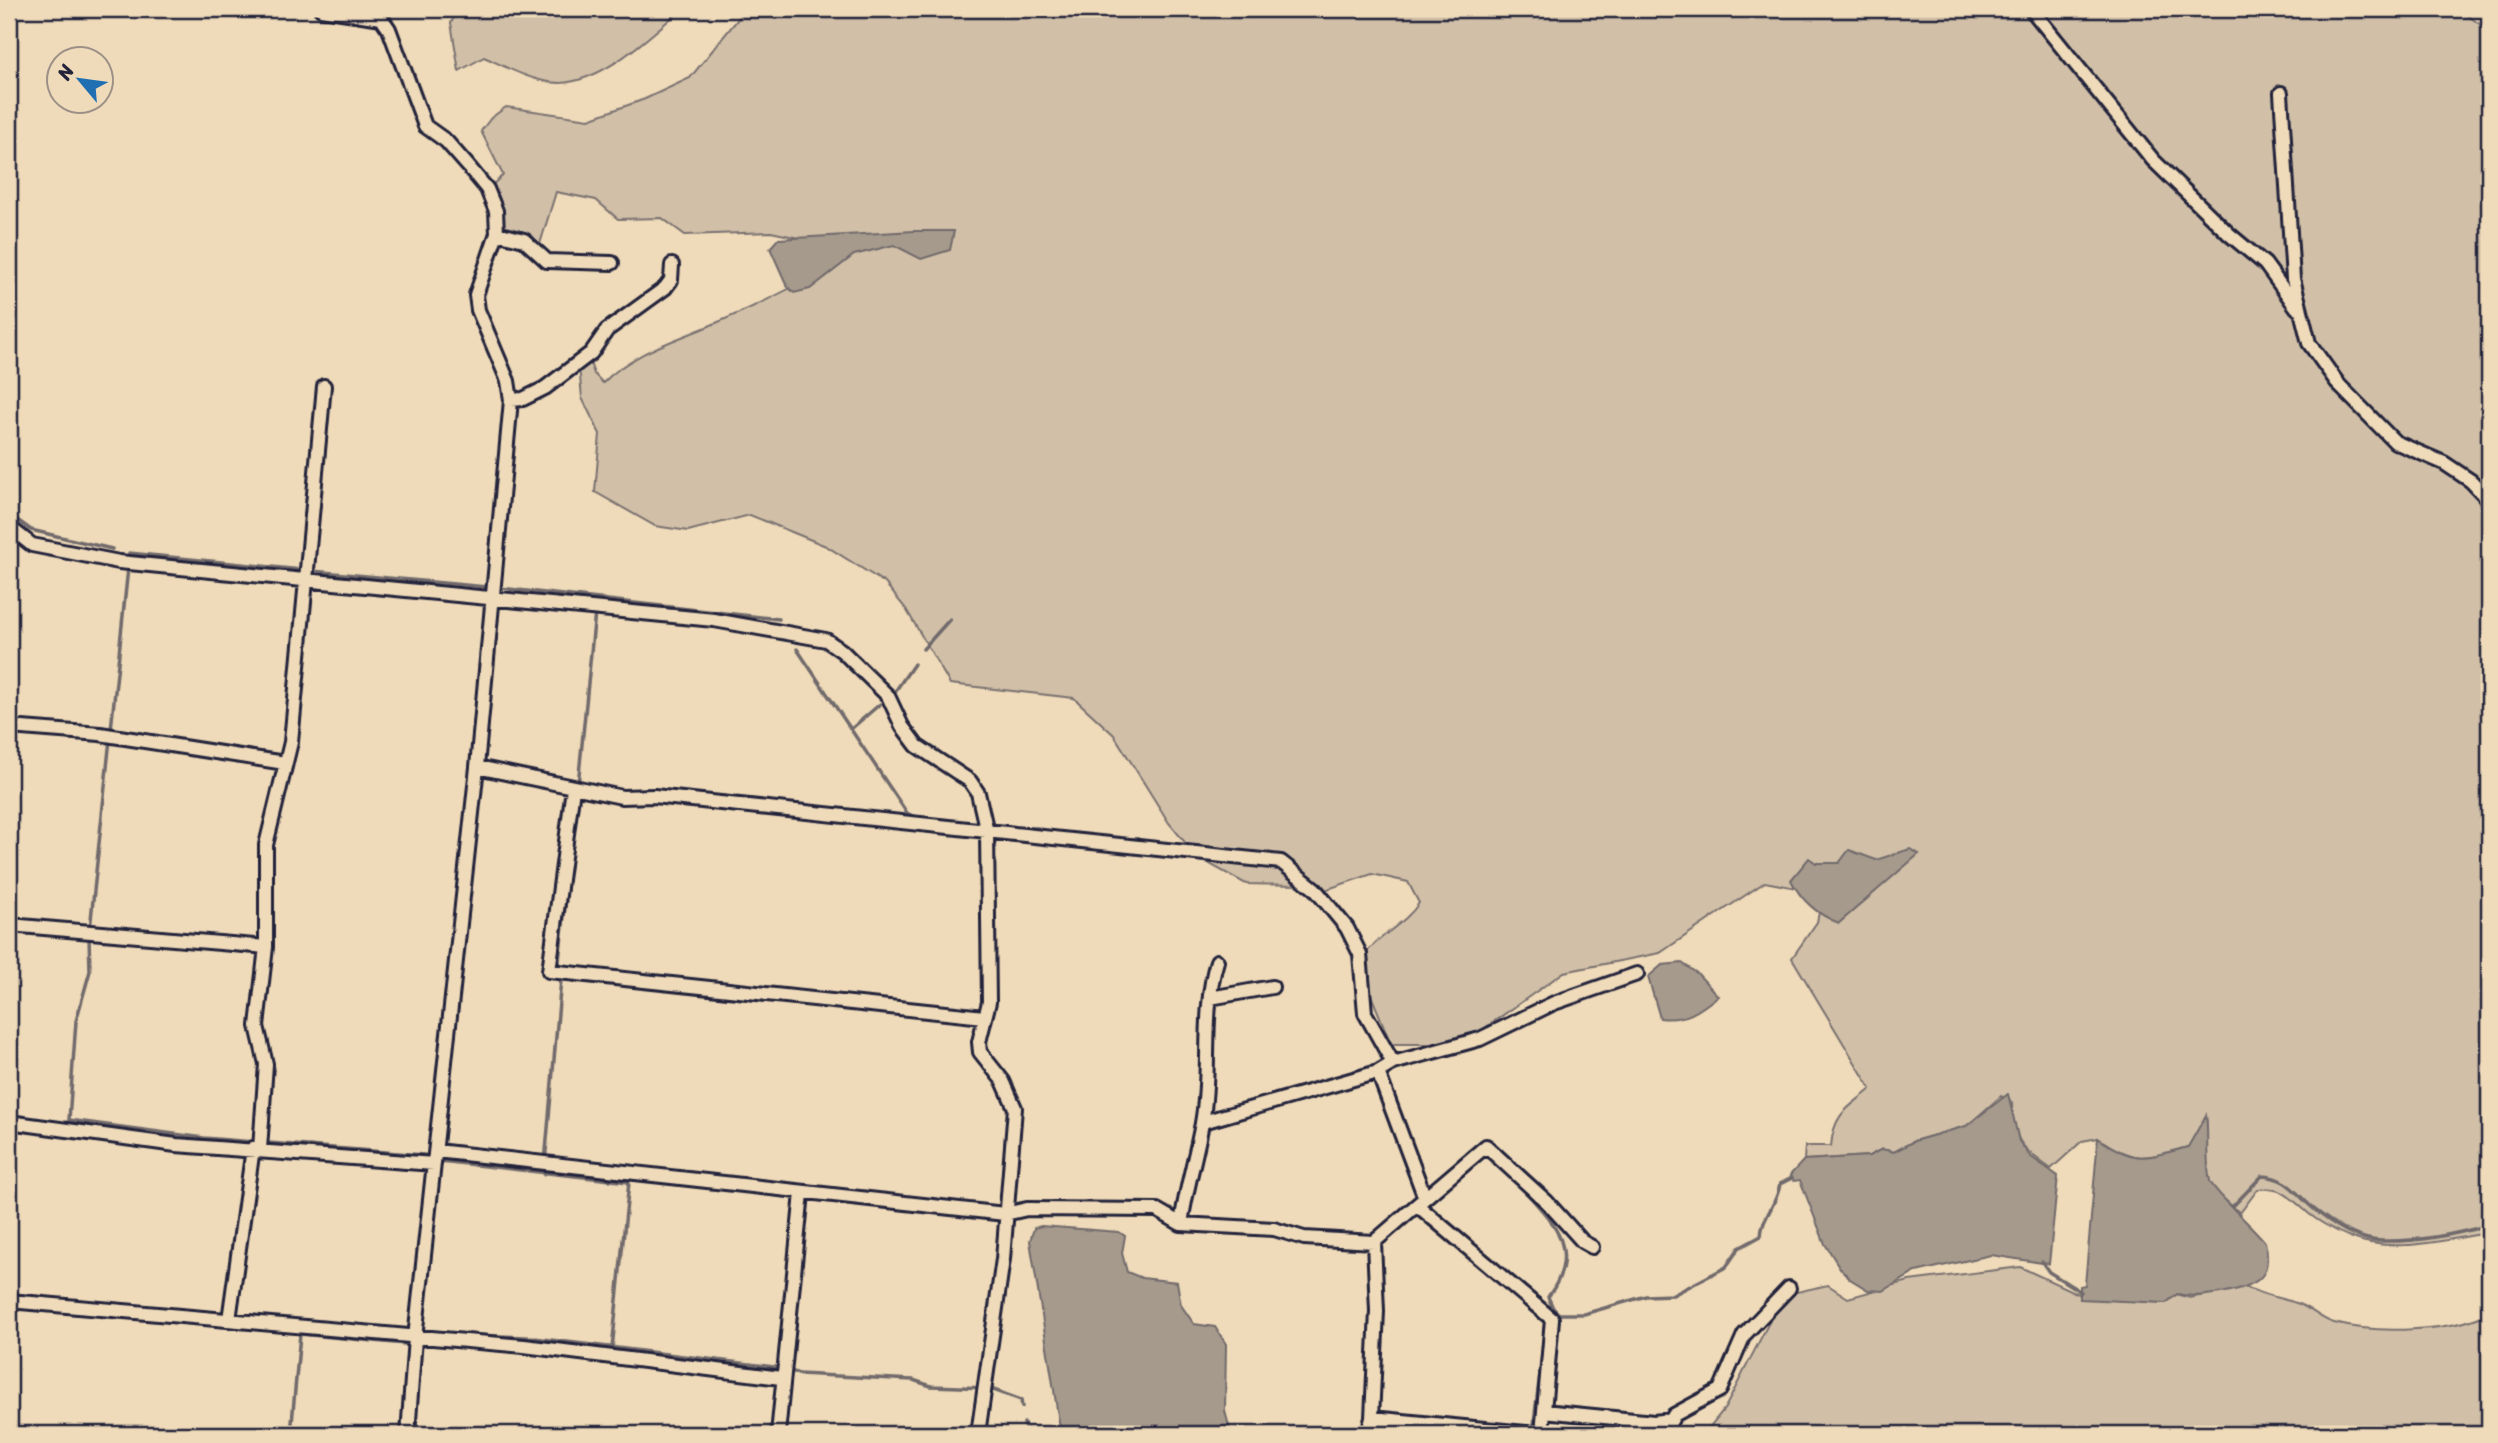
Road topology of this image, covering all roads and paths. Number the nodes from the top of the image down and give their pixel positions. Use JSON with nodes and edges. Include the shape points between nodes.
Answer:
{"nodes":[{"id":1,"x":321,"y":9,"type":"edge"},
{"id":2,"x":2031,"y":9,"type":"edge"},
{"id":3,"x":379,"y":13,"type":"edge"},
{"id":4,"x":2281,"y":93,"type":"dead end"},
{"id":5,"x":498,"y":233,"type":"junction"},
{"id":6,"x":612,"y":263,"type":"dead end"},
{"id":7,"x":672,"y":265,"type":"dead end"},
{"id":8,"x":2302,"y":315,"type":"junction"},
{"id":9,"x":324,"y":386,"type":"dead end"},
{"id":10,"x":511,"y":400,"type":"junction"},
{"id":11,"x":2489,"y":500,"type":"edge"},
{"id":12,"x":9,"y":527,"type":"edge"},
{"id":13,"x":304,"y":581,"type":"junction"},
{"id":14,"x":493,"y":597,"type":"junction"},
{"id":15,"x":9,"y":727,"type":"edge"},
{"id":16,"x":285,"y":763,"type":"junction"},
{"id":17,"x":477,"y":767,"type":"junction"},
{"id":18,"x":573,"y":788,"type":"junction"},
{"id":19,"x":987,"y":832,"type":"junction"},
{"id":20,"x":9,"y":925,"type":"edge"},
{"id":21,"x":265,"y":947,"type":"junction"},
{"id":22,"x":1217,"y":961,"type":"dead end"},
{"id":23,"x":1637,"y":974,"type":"dead end"},
{"id":24,"x":1272,"y":987,"type":"dead end"},
{"id":25,"x":1210,"y":998,"type":"junction"},
{"id":26,"x":984,"y":1017,"type":"junction"},
{"id":27,"x":1393,"y":1063,"type":"junction"},
{"id":28,"x":1378,"y":1072,"type":"junction"},
{"id":29,"x":9,"y":1122,"type":"edge"},
{"id":30,"x":1203,"y":1122,"type":"junction"},
{"id":31,"x":256,"y":1148,"type":"junction"},
{"id":32,"x":435,"y":1157,"type":"junction"},
{"id":33,"x":802,"y":1192,"type":"junction"},
{"id":34,"x":1421,"y":1202,"type":"junction"},
{"id":35,"x":1005,"y":1214,"type":"junction"},
{"id":36,"x":1181,"y":1224,"type":"junction"},
{"id":37,"x":1374,"y":1242,"type":"junction"},
{"id":38,"x":1592,"y":1247,"type":"dead end"},
{"id":39,"x":1789,"y":1288,"type":"dead end"},
{"id":40,"x":9,"y":1301,"type":"edge"},
{"id":41,"x":229,"y":1320,"type":"junction"},
{"id":42,"x":415,"y":1338,"type":"junction"},
{"id":43,"x":781,"y":1378,"type":"junction"},
{"id":44,"x":1544,"y":1411,"type":"junction"},
{"id":45,"x":1372,"y":1418,"type":"junction"},
{"id":46,"x":1671,"y":1420,"type":"junction"},
{"id":47,"x":408,"y":1434,"type":"edge"},
{"id":48,"x":778,"y":1434,"type":"edge"},
{"id":49,"x":978,"y":1434,"type":"edge"},
{"id":50,"x":1368,"y":1434,"type":"edge"},
{"id":51,"x":1539,"y":1434,"type":"edge"},
{"id":52,"x":1664,"y":1434,"type":"edge"}],
"edges":[{"from":1,"to":3,"type":"street"},
{"from":2,"to":8,"type":"street","via":[[2153,160],[2265,264]]},
{"from":3,"to":5,"type":"street","via":[[425,126],[446,141],[487,189]]},
{"from":4,"to":8,"type":"street","via":[[2293,279]]},
{"from":5,"to":6,"type":"street","via":[[524,240],[547,261]]},
{"from":5,"to":10,"type":"street","via":[[476,295]]},
{"from":7,"to":10,"type":"street","via":[[665,288],[607,330],[591,353],[545,388]]},
{"from":8,"to":11,"type":"street","via":[[2308,343],[2339,385],[2395,442],[2444,463]]},
{"from":9,"to":13,"type":"street"},
{"from":10,"to":14,"type":"street"},
{"from":12,"to":13,"type":"street","via":[[32,545],[119,562]]},
{"from":13,"to":14,"type":"street"},
{"from":13,"to":16,"type":"street","via":[[291,742]]},
{"from":14,"to":17,"type":"street"},
{"from":14,"to":19,"type":"street","via":[[714,621],[826,640],[888,696],[917,746],[970,781],[978,793]]},
{"from":15,"to":16,"type":"street","via":[[100,734]]},
{"from":16,"to":21,"type":"street","via":[[266,845]]},
{"from":17,"to":18,"type":"street"},
{"from":17,"to":32,"type":"street"},
{"from":18,"to":19,"type":"street","via":[[622,797],[654,796]]},
{"from":18,"to":26,"type":"street","via":[[550,971]]},
{"from":19,"to":26,"type":"street","via":[[989,1002]]},
{"from":19,"to":27,"type":"street","via":[[1281,862],[1315,889],[1347,928],[1360,954],[1364,1013]]},
{"from":20,"to":21,"type":"street"},
{"from":21,"to":31,"type":"street","via":[[257,1026],[266,1064]]},
{"from":22,"to":25,"type":"street"},
{"from":23,"to":27,"type":"street","via":[[1554,1003],[1480,1039]]},
{"from":24,"to":25,"type":"street"},
{"from":25,"to":30,"type":"street"},
{"from":26,"to":35,"type":"street","via":[[981,1052],[1003,1081],[1015,1108]]},
{"from":27,"to":28,"type":"street"},
{"from":28,"to":30,"type":"street"},
{"from":28,"to":34,"type":"street"},
{"from":29,"to":31,"type":"street","via":[[176,1145]]},
{"from":30,"to":36,"type":"street","via":[[1186,1181]]},
{"from":31,"to":32,"type":"street"},
{"from":31,"to":41,"type":"street"},
{"from":32,"to":33,"type":"street"},
{"from":32,"to":42,"type":"street"},
{"from":33,"to":35,"type":"street"},
{"from":33,"to":43,"type":"street"},
{"from":34,"to":37,"type":"street"},
{"from":34,"to":38,"type":"street","via":[[1486,1146]]},
{"from":34,"to":44,"type":"street","via":[[1552,1319]]},
{"from":35,"to":36,"type":"street","via":[[1027,1209],[1143,1209],[1157,1210]]},
{"from":35,"to":49,"type":"street"},
{"from":36,"to":37,"type":"street","via":[[1274,1229],[1304,1238]]},
{"from":37,"to":45,"type":"street","via":[[1377,1311]]},
{"from":39,"to":46,"type":"street","via":[[1744,1335],[1720,1390]]},
{"from":40,"to":41,"type":"street"},
{"from":41,"to":42,"type":"street"},
{"from":42,"to":43,"type":"street","via":[[524,1346]]},
{"from":42,"to":47,"type":"street"},
{"from":43,"to":48,"type":"street"},
{"from":44,"to":46,"type":"street"},
{"from":44,"to":51,"type":"street"},
{"from":45,"to":50,"type":"street"},
{"from":45,"to":51,"type":"street"},
{"from":46,"to":52,"type":"street"}]}
